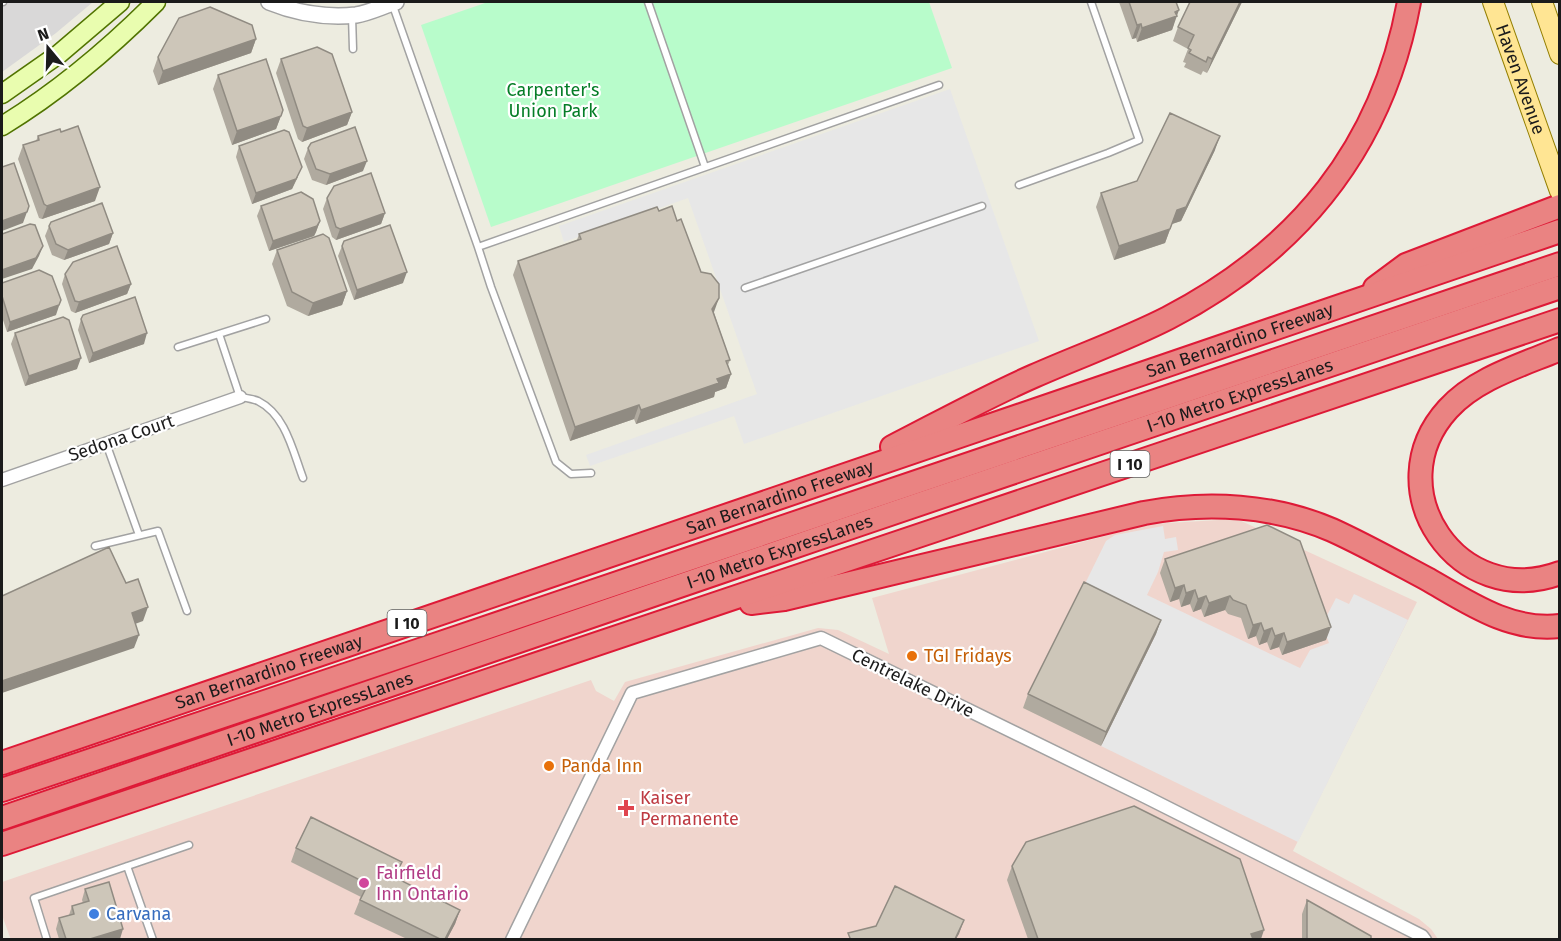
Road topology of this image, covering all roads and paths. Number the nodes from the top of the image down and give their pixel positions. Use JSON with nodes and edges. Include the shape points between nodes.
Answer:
{"nodes":[{"id":1,"x":120,"y":2,"type":"edge"},
{"id":2,"x":156,"y":2,"type":"edge"},
{"id":3,"x":269,"y":2,"type":"edge"},
{"id":4,"x":394,"y":2,"type":"edge"},
{"id":5,"x":648,"y":2,"type":"edge"},
{"id":6,"x":1091,"y":2,"type":"edge"},
{"id":7,"x":1409,"y":2,"type":"edge"},
{"id":8,"x":1493,"y":2,"type":"edge"},
{"id":9,"x":1542,"y":2,"type":"edge"},
{"id":10,"x":352,"y":15,"type":"junction"},
{"id":11,"x":353,"y":49,"type":"dead end"},
{"id":12,"x":1560,"y":54,"type":"edge"},
{"id":13,"x":939,"y":85,"type":"dead end"},
{"id":14,"x":2,"y":94,"type":"edge"},
{"id":15,"x":2,"y":126,"type":"edge"},
{"id":16,"x":705,"y":167,"type":"junction"},
{"id":17,"x":1019,"y":185,"type":"dead end"},
{"id":18,"x":1560,"y":191,"type":"edge"},
{"id":19,"x":982,"y":206,"type":"dead end"},
{"id":20,"x":1560,"y":206,"type":"edge"},
{"id":21,"x":1560,"y":231,"type":"edge"},
{"id":22,"x":478,"y":247,"type":"junction"},
{"id":23,"x":1479,"y":259,"type":"junction"},
{"id":24,"x":1560,"y":264,"type":"edge"},
{"id":25,"x":1560,"y":287,"type":"edge"},
{"id":26,"x":745,"y":288,"type":"dead end"},
{"id":27,"x":1357,"y":301,"type":"junction"},
{"id":28,"x":266,"y":319,"type":"dead end"},
{"id":29,"x":1560,"y":320,"type":"edge"},
{"id":30,"x":1363,"y":331,"type":"junction"},
{"id":31,"x":219,"y":334,"type":"junction"},
{"id":32,"x":178,"y":347,"type":"dead end"},
{"id":33,"x":1560,"y":349,"type":"edge"},
{"id":34,"x":240,"y":396,"type":"junction"},
{"id":35,"x":106,"y":443,"type":"junction"},
{"id":36,"x":591,"y":472,"type":"dead end"},
{"id":37,"x":303,"y":478,"type":"dead end"},
{"id":38,"x":2,"y":480,"type":"edge"},
{"id":39,"x":814,"y":486,"type":"junction"},
{"id":40,"x":139,"y":535,"type":"junction"},
{"id":41,"x":95,"y":546,"type":"dead end"},
{"id":42,"x":1560,"y":573,"type":"edge"},
{"id":43,"x":702,"y":609,"type":"junction"},
{"id":44,"x":187,"y":611,"type":"dead end"},
{"id":45,"x":1560,"y":626,"type":"edge"},
{"id":46,"x":2,"y":763,"type":"edge"},
{"id":47,"x":2,"y":790,"type":"edge"},
{"id":48,"x":2,"y":818,"type":"edge"},
{"id":49,"x":2,"y":844,"type":"edge"},
{"id":50,"x":189,"y":845,"type":"dead end"},
{"id":51,"x":127,"y":866,"type":"junction"},
{"id":52,"x":47,"y":939,"type":"edge"},
{"id":53,"x":153,"y":939,"type":"edge"},
{"id":54,"x":512,"y":939,"type":"edge"},
{"id":55,"x":1425,"y":939,"type":"edge"}],
"edges":[{"from":1,"to":14,"type":"main road","via":[[59,54]]},
{"from":2,"to":15,"type":"main road","via":[[102,53]]},
{"from":3,"to":10,"type":"street","via":[[297,11]]},
{"from":4,"to":10,"type":"street"},
{"from":4,"to":22,"type":"lane"},
{"from":5,"to":16,"type":"lane"},
{"from":6,"to":17,"type":"lane","via":[[1138,140]]},
{"from":7,"to":39,"type":"highway","via":[[1389,82],[1365,131],[1334,182],[1273,248],[1231,281],[1169,317],[1033,376]]},
{"from":8,"to":18,"type":"main road","name":"Haven Avenue"},
{"from":9,"to":12,"type":"main road"},
{"from":10,"to":11,"type":"lane"},
{"from":13,"to":16,"type":"lane"},
{"from":16,"to":22,"type":"lane"},
{"from":19,"to":26,"type":"lane"},
{"from":20,"to":27,"type":"highway","via":[[1406,265]]},
{"from":21,"to":23,"type":"highway","name":"San Bernardino Freeway","number":"I 10"},
{"from":22,"to":36,"type":"lane","via":[[556,462],[571,474]]},
{"from":23,"to":27,"type":"highway","name":"San Bernardino Freeway","number":"I 10"},
{"from":23,"to":30,"type":"highway"},
{"from":24,"to":30,"type":"highway","name":"I-10 Metro ExpressLanes"},
{"from":25,"to":48,"type":"highway","name":"I-10 Metro ExpressLanes"},
{"from":27,"to":39,"type":"highway","name":"San Bernardino Freeway","number":"I 10"},
{"from":28,"to":31,"type":"lane"},
{"from":29,"to":43,"type":"highway","number":"I 10"},
{"from":30,"to":47,"type":"highway","name":"I-10 Metro ExpressLanes"},
{"from":31,"to":32,"type":"lane"},
{"from":31,"to":34,"type":"lane"},
{"from":33,"to":42,"type":"highway","via":[[1477,386],[1455,402],[1431,431],[1419,477],[1432,526],[1465,562],[1507,579]]},
{"from":34,"to":35,"type":"street","name":"Sedona Court"},
{"from":34,"to":37,"type":"lane","via":[[258,401],[283,424]]},
{"from":35,"to":38,"type":"street","name":"Sedona Court"},
{"from":35,"to":40,"type":"lane"},
{"from":39,"to":46,"type":"highway","name":"San Bernardino Freeway","number":"I 10"},
{"from":40,"to":41,"type":"lane"},
{"from":40,"to":44,"type":"lane","via":[[158,531]]},
{"from":43,"to":45,"type":"highway","via":[[784,599],[1144,513],[1222,506],[1303,519],[1356,541],[1503,620],[1537,627]]},
{"from":43,"to":49,"type":"highway","number":"I 10"},
{"from":50,"to":51,"type":"lane"},
{"from":51,"to":52,"type":"lane","via":[[34,898]]},
{"from":51,"to":53,"type":"lane"},
{"from":54,"to":55,"type":"street","name":"Centrelake Drive","via":[[632,693],[821,638]]}]}
